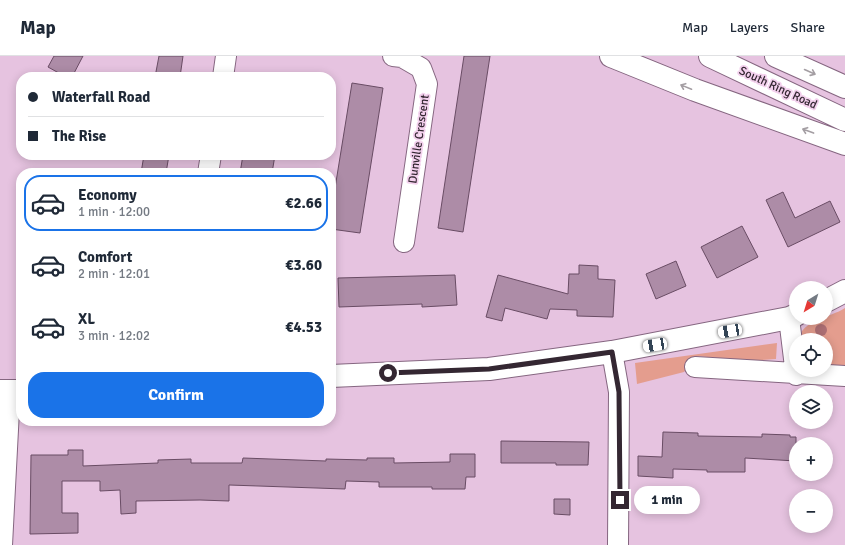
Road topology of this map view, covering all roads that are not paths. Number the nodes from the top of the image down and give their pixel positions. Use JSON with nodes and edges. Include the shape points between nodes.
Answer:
{"nodes":[{"id":1,"x":226,"y":56,"type":"edge"},
{"id":2,"x":393,"y":56,"type":"edge"},
{"id":3,"x":611,"y":56,"type":"edge"},
{"id":4,"x":710,"y":56,"type":"edge"},
{"id":5,"x":776,"y":56,"type":"edge"},
{"id":6,"x":224,"y":72,"type":"edge"},
{"id":7,"x":845,"y":87,"type":"edge"},
{"id":8,"x":845,"y":120,"type":"edge"},
{"id":9,"x":845,"y":144,"type":"edge"},
{"id":10,"x":404,"y":242,"type":"dead end"},
{"id":11,"x":845,"y":291,"type":"edge"},
{"id":12,"x":833,"y":297,"type":"edge"},
{"id":13,"x":789,"y":318,"type":"edge"},
{"id":14,"x":612,"y":352,"type":"junction"},
{"id":15,"x":695,"y":367,"type":"dead end"},
{"id":16,"x":789,"y":374,"type":"edge"},
{"id":17,"x":336,"y":376,"type":"edge"},
{"id":18,"x":833,"y":376,"type":"edge"},
{"id":19,"x":845,"y":376,"type":"edge"},
{"id":20,"x":10,"y":391,"type":"edge"},
{"id":21,"x":2,"y":545,"type":"edge"},
{"id":22,"x":618,"y":545,"type":"edge"}],
"edges":[{"from":1,"to":6,"type":"street"},
{"from":2,"to":10,"type":"street","name":"Dunville Crescent","via":[[402,57],[420,68],[427,84]]},
{"from":9,"to":3,"type":"main road","one_way":true,"via":[[695,90]]},
{"from":4,"to":8,"type":"main road","name":"South Ring Road"},
{"from":5,"to":7,"type":"main road","one_way":true},
{"from":11,"to":12,"type":"main road"},
{"from":13,"to":14,"type":"main road"},
{"from":14,"to":17,"type":"main road","via":[[489,369]]},
{"from":14,"to":22,"type":"street","via":[[619,392]]},
{"from":15,"to":16,"type":"street"},
{"from":18,"to":19,"type":"street"},
{"from":20,"to":21,"type":"street"}]}
